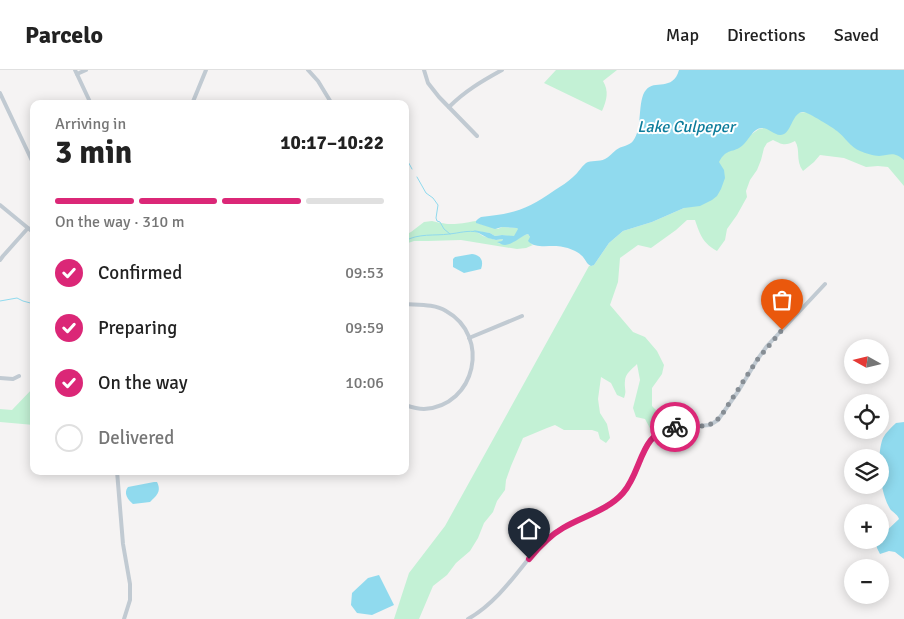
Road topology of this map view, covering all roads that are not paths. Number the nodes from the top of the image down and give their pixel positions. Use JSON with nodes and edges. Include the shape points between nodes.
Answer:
{"nodes":[{"id":1,"x":86,"y":70,"type":"edge"},
{"id":2,"x":205,"y":70,"type":"edge"},
{"id":3,"x":308,"y":70,"type":"edge"},
{"id":4,"x":424,"y":70,"type":"edge"},
{"id":5,"x":502,"y":70,"type":"edge"},
{"id":6,"x":76,"y":72,"type":"edge"},
{"id":7,"x":0,"y":93,"type":"edge"},
{"id":8,"x":89,"y":100,"type":"edge"},
{"id":9,"x":194,"y":100,"type":"edge"},
{"id":10,"x":328,"y":100,"type":"edge"},
{"id":11,"x":449,"y":107,"type":"junction"},
{"id":12,"x":477,"y":136,"type":"dead end"},
{"id":13,"x":30,"y":157,"type":"edge"},
{"id":14,"x":0,"y":205,"type":"edge"},
{"id":15,"x":28,"y":228,"type":"joint"},
{"id":16,"x":0,"y":260,"type":"edge"},
{"id":17,"x":824,"y":284,"type":"dead end"},
{"id":18,"x":409,"y":304,"type":"edge"},
{"id":19,"x":522,"y":316,"type":"dead end"},
{"id":20,"x":469,"y":338,"type":"junction"},
{"id":21,"x":19,"y":376,"type":"dead end"},
{"id":22,"x":0,"y":378,"type":"edge"},
{"id":23,"x":409,"y":406,"type":"edge"},
{"id":24,"x":117,"y":475,"type":"edge"},
{"id":25,"x":124,"y":619,"type":"edge"},
{"id":26,"x":468,"y":619,"type":"edge"}],
"edges":[{"from":1,"to":6,"type":"street"},
{"from":2,"to":9,"type":"street"},
{"from":3,"to":10,"type":"street"},
{"from":4,"to":11,"type":"street","via":[[428,83]]},
{"from":5,"to":11,"type":"street","via":[[472,87]]},
{"from":6,"to":8,"type":"street"},
{"from":7,"to":13,"type":"street"},
{"from":11,"to":12,"type":"street"},
{"from":14,"to":15,"type":"street"},
{"from":15,"to":16,"type":"street"},
{"from":17,"to":26,"type":"street","via":[[767,346],[718,420],[705,426],[670,428],[654,436],[646,446],[633,479],[620,496],[547,539],[496,598]]},
{"from":18,"to":20,"type":"street","via":[[446,311],[461,323]]},
{"from":19,"to":20,"type":"street"},
{"from":20,"to":23,"type":"street","via":[[473,348],[472,365],[468,381],[458,393],[435,407],[423,409]]},
{"from":21,"to":22,"type":"street"},
{"from":24,"to":25,"type":"street","via":[[130,584],[130,600]]}]}
